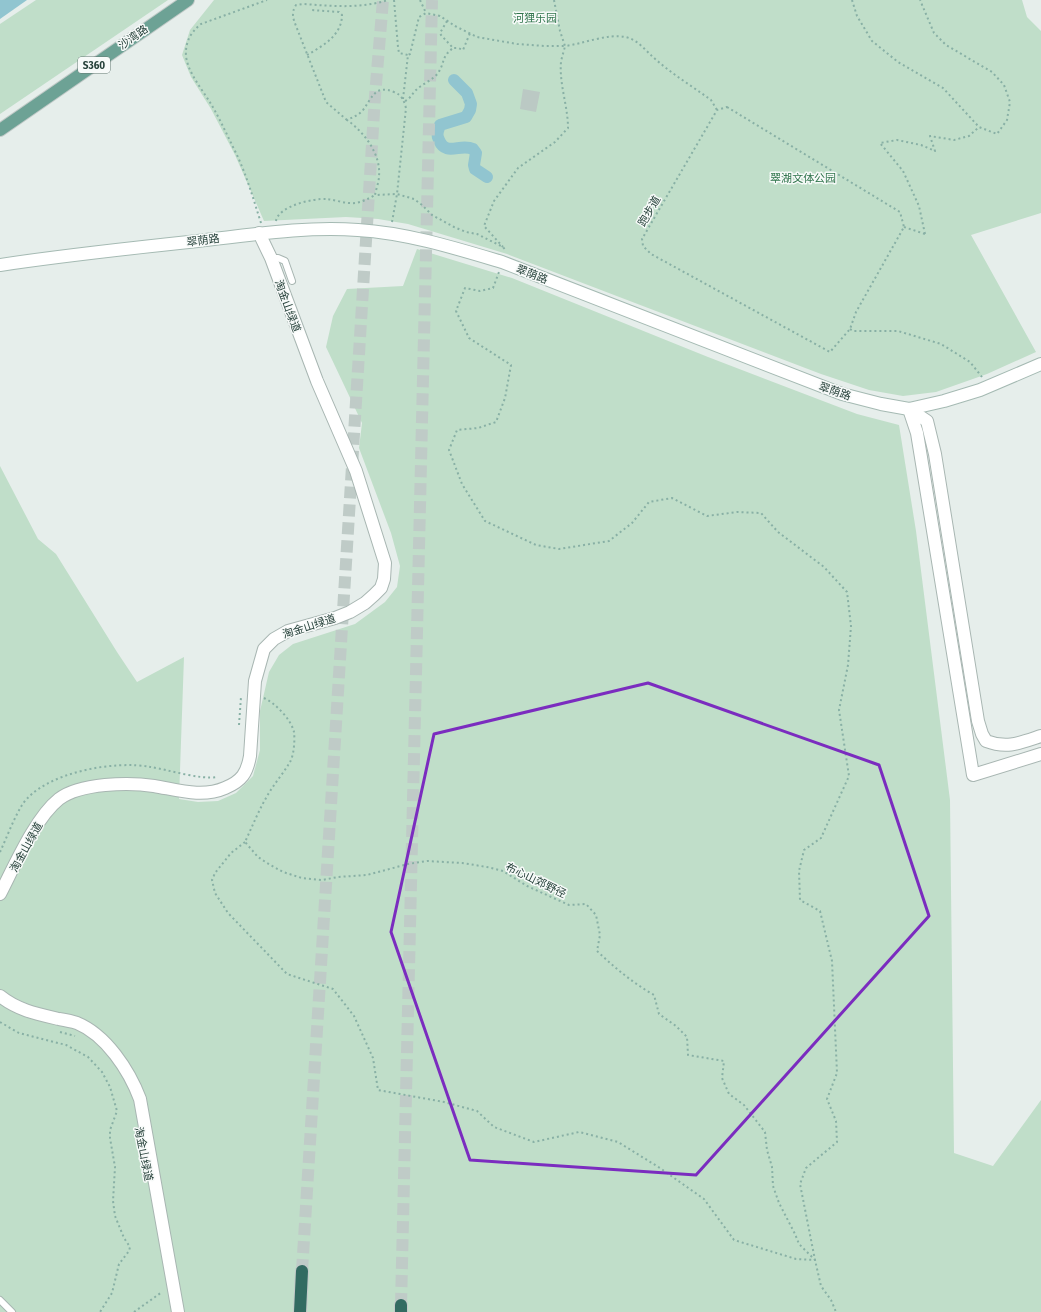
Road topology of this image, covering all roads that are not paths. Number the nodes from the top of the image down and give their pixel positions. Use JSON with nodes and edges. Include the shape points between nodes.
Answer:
{"nodes":[{"id":1,"x":188,"y":0,"type":"edge"},
{"id":2,"x":0,"y":130,"type":"edge"},
{"id":3,"x":260,"y":229,"type":"junction"},
{"id":4,"x":271,"y":258,"type":"junction"},
{"id":5,"x":0,"y":266,"type":"edge"},
{"id":6,"x":292,"y":281,"type":"dead end"},
{"id":7,"x":1041,"y":364,"type":"edge"},
{"id":8,"x":909,"y":409,"type":"junction"},
{"id":9,"x":1041,"y":736,"type":"edge"},
{"id":10,"x":1041,"y":754,"type":"edge"},
{"id":11,"x":0,"y":894,"type":"edge"},
{"id":12,"x":0,"y":996,"type":"edge"},
{"id":13,"x":302,"y":1271,"type":"tunnel mouth"},
{"id":14,"x":0,"y":1300,"type":"edge"},
{"id":15,"x":12,"y":1312,"type":"edge"},
{"id":16,"x":178,"y":1312,"type":"edge"},
{"id":17,"x":300,"y":1312,"type":"edge"}],
"edges":[{"from":1,"to":2,"type":"main road","name":"沙湾路","number":"S360"},
{"from":3,"to":4,"type":"street","name":"淘金山绿道"},
{"from":3,"to":5,"type":"street","name":"翠荫路"},
{"from":3,"to":8,"type":"street","name":"翠荫路","via":[[334,229],[396,234],[472,253],[502,262],[842,394]]},
{"from":4,"to":6,"type":"lane","via":[[285,261]]},
{"from":4,"to":11,"type":"street","name":"淘金山绿道","via":[[317,381],[356,471],[385,563],[384,579],[374,595],[350,612],[288,632],[274,639],[264,649],[255,681],[249,762],[239,780],[209,793],[119,784],[94,786],[72,792],[60,799],[44,815]]},
{"from":7,"to":8,"type":"street","name":"翠荫路","via":[[980,390],[944,402]]},
{"from":8,"to":9,"type":"street","via":[[927,421],[935,454],[982,734],[986,741],[1004,746]]},
{"from":8,"to":10,"type":"street","via":[[917,432],[973,775]]},
{"from":12,"to":16,"type":"street","name":"淘金山绿道","via":[[24,1010],[77,1023],[96,1034],[113,1052],[133,1082],[140,1099]]},
{"from":13,"to":17,"type":"highway"},
{"from":14,"to":15,"type":"lane"}]}
